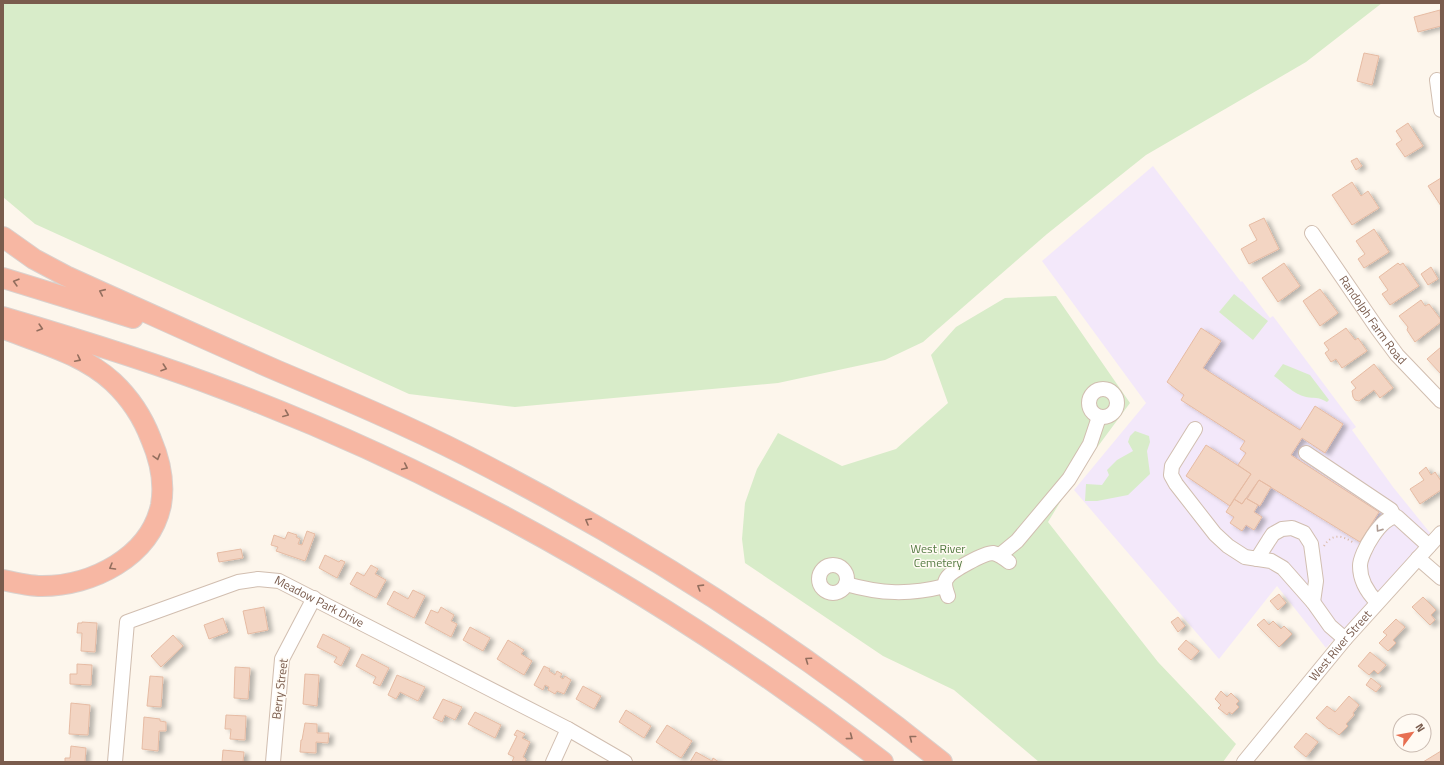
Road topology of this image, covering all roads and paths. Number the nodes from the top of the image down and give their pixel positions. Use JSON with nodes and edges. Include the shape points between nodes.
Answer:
{"nodes":[{"id":1,"x":1437,"y":80,"type":"dead end"},
{"id":2,"x":1441,"y":110,"type":"edge"},
{"id":3,"x":1312,"y":233,"type":"dead end"},
{"id":4,"x":3,"y":237,"type":"edge"},
{"id":5,"x":3,"y":278,"type":"edge"},
{"id":6,"x":3,"y":317,"type":"edge"},
{"id":7,"x":3,"y":329,"type":"edge"},
{"id":8,"x":278,"y":371,"type":"junction"},
{"id":9,"x":1441,"y":401,"type":"edge"},
{"id":10,"x":1099,"y":417,"type":"dead end"},
{"id":11,"x":1195,"y":429,"type":"dead end"},
{"id":12,"x":1306,"y":453,"type":"dead end"},
{"id":13,"x":1394,"y":516,"type":"junction"},
{"id":14,"x":1441,"y":533,"type":"edge"},
{"id":15,"x":1355,"y":544,"type":"dead end"},
{"id":16,"x":1429,"y":546,"type":"junction"},
{"id":17,"x":1322,"y":550,"type":"dead end"},
{"id":18,"x":1418,"y":558,"type":"junction"},
{"id":19,"x":1257,"y":559,"type":"junction"},
{"id":20,"x":1441,"y":578,"type":"edge"},
{"id":21,"x":3,"y":580,"type":"edge"},
{"id":22,"x":846,"y":584,"type":"dead end"},
{"id":23,"x":314,"y":598,"type":"junction"},
{"id":24,"x":1313,"y":602,"type":"junction"},
{"id":25,"x":1378,"y":602,"type":"junction"},
{"id":26,"x":1345,"y":639,"type":"junction"},
{"id":27,"x":568,"y":729,"type":"junction"},
{"id":28,"x":115,"y":762,"type":"edge"},
{"id":29,"x":273,"y":762,"type":"edge"},
{"id":30,"x":553,"y":762,"type":"edge"},
{"id":31,"x":625,"y":762,"type":"edge"},
{"id":32,"x":883,"y":762,"type":"edge"},
{"id":33,"x":942,"y":762,"type":"edge"},
{"id":34,"x":1244,"y":762,"type":"edge"}],
"edges":[{"from":1,"to":2,"type":"street"},
{"from":3,"to":9,"type":"street","name":"Randolph Farm Road","via":[[1393,350]]},
{"from":8,"to":4,"type":"highway","one_way":true,"via":[[61,274]]},
{"from":8,"to":5,"type":"highway","one_way":true,"via":[[161,328]]},
{"from":6,"to":32,"type":"highway","one_way":true,"via":[[109,349],[228,391],[346,439],[466,497],[570,553],[679,619],[784,689]]},
{"from":7,"to":21,"type":"highway","one_way":true,"via":[[80,360],[103,374],[121,391],[136,410],[153,444],[160,469],[162,492],[152,528],[136,549],[116,565],[94,576],[68,583],[42,586]]},
{"from":33,"to":8,"type":"highway","one_way":true,"via":[[785,644],[694,583],[611,533],[429,437]]},
{"from":10,"to":22,"type":"street","via":[[1090,444],[1069,479],[1016,541],[1004,559],[992,553],[952,573],[946,579],[946,591],[896,593]]},
{"from":11,"to":19,"type":"street","via":[[1172,466],[1172,479],[1215,534],[1245,557]]},
{"from":12,"to":13,"type":"street","via":[[1391,510]]},
{"from":13,"to":16,"type":"street","via":[[1400,518]]},
{"from":13,"to":25,"type":"street","one_way":true,"via":[[1380,526],[1360,562],[1365,585]]},
{"from":14,"to":16,"type":"street","name":"West River Street"},
{"from":15,"to":17,"type":"path","via":[[1345,537],[1338,536],[1327,541]]},
{"from":16,"to":18,"type":"street","name":"West River Street"},
{"from":18,"to":20,"type":"street"},
{"from":18,"to":25,"type":"street","name":"West River Street"},
{"from":19,"to":24,"type":"street","via":[[1271,561],[1283,568]]},
{"from":19,"to":24,"type":"street","via":[[1274,534],[1282,529],[1292,528],[1304,533],[1311,544],[1316,581]]},
{"from":23,"to":27,"type":"street","name":"Meadow Park Drive"},
{"from":23,"to":28,"type":"street","name":"Meadow Park Drive","via":[[279,581],[258,578],[238,582],[127,622]]},
{"from":23,"to":29,"type":"street","name":"Berry Street","via":[[282,659]]},
{"from":24,"to":26,"type":"street","via":[[1330,626]]},
{"from":25,"to":26,"type":"street","name":"West River Street"},
{"from":26,"to":34,"type":"street","name":"West River Street"},
{"from":27,"to":30,"type":"street"},
{"from":27,"to":31,"type":"street","name":"Meadow Park Drive"}]}
